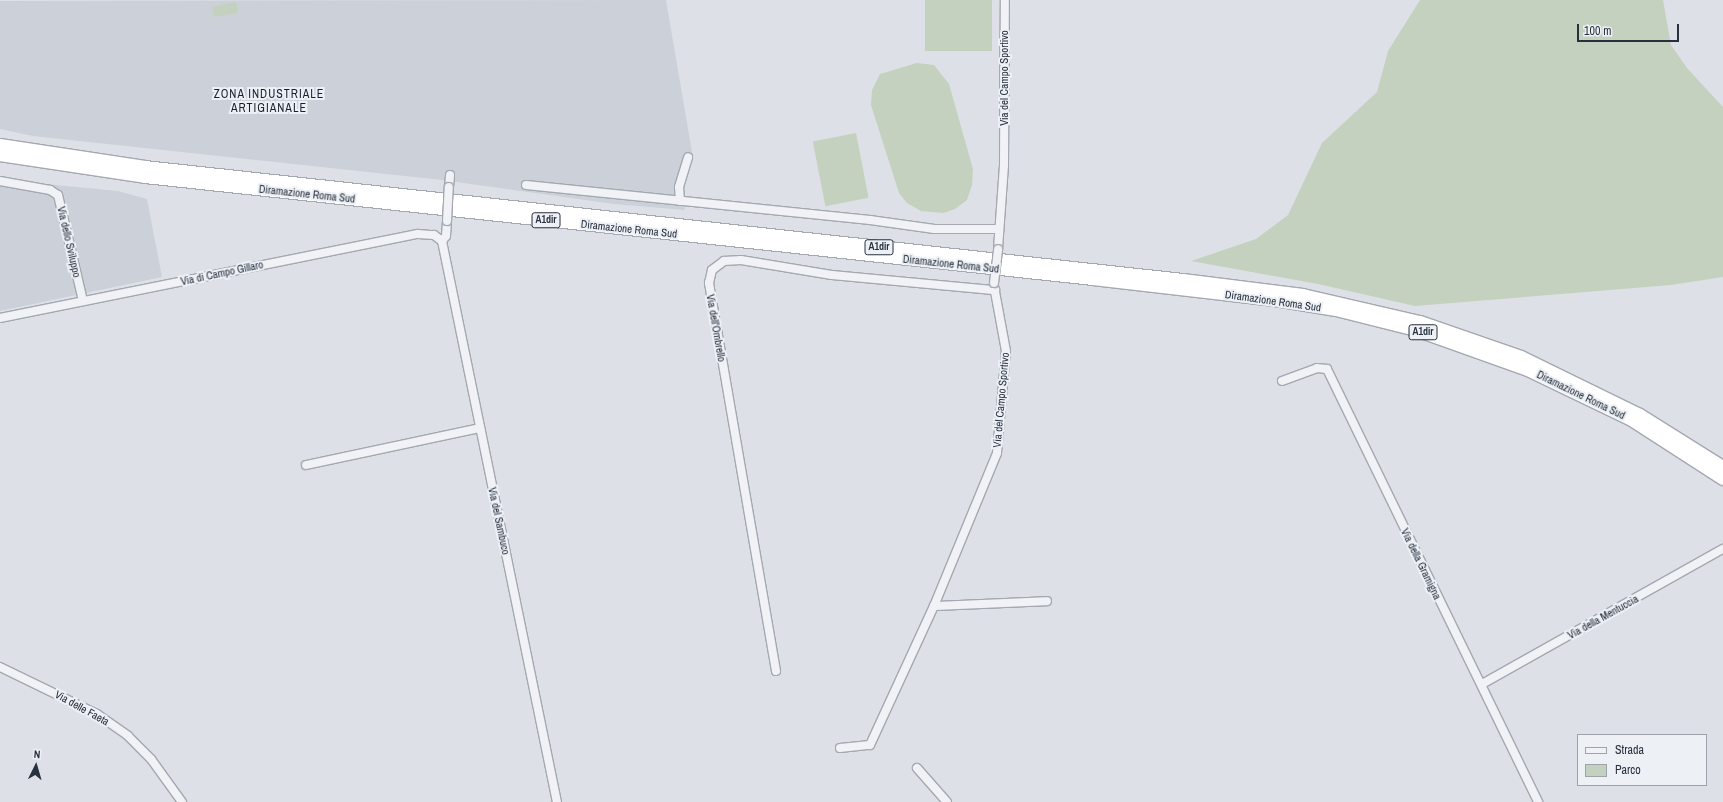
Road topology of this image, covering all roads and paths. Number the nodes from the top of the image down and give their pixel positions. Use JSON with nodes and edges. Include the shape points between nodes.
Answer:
{"nodes":[{"id":1,"x":1004,"y":0,"type":"edge"},
{"id":2,"x":0,"y":145,"type":"edge"},
{"id":3,"x":0,"y":155,"type":"edge"},
{"id":4,"x":688,"y":157,"type":"dead end"},
{"id":5,"x":450,"y":175,"type":"dead end"},
{"id":6,"x":0,"y":181,"type":"edge"},
{"id":7,"x":526,"y":185,"type":"dead end"},
{"id":8,"x":680,"y":201,"type":"junction"},
{"id":9,"x":999,"y":229,"type":"junction"},
{"id":10,"x":442,"y":241,"type":"junction"},
{"id":11,"x":994,"y":287,"type":"junction"},
{"id":12,"x":83,"y":301,"type":"junction"},
{"id":13,"x":0,"y":318,"type":"edge"},
{"id":14,"x":1282,"y":381,"type":"dead end"},
{"id":15,"x":480,"y":428,"type":"junction"},
{"id":16,"x":306,"y":465,"type":"dead end"},
{"id":17,"x":1723,"y":467,"type":"edge"},
{"id":18,"x":1723,"y":479,"type":"edge"},
{"id":19,"x":1723,"y":549,"type":"edge"},
{"id":20,"x":1047,"y":600,"type":"dead end"},
{"id":21,"x":934,"y":606,"type":"junction"},
{"id":22,"x":0,"y":667,"type":"edge"},
{"id":23,"x":776,"y":671,"type":"dead end"},
{"id":24,"x":1482,"y":684,"type":"junction"},
{"id":25,"x":840,"y":748,"type":"dead end"},
{"id":26,"x":917,"y":768,"type":"dead end"},
{"id":27,"x":182,"y":802,"type":"edge"},
{"id":28,"x":557,"y":802,"type":"edge"},
{"id":29,"x":947,"y":802,"type":"edge"},
{"id":30,"x":1538,"y":802,"type":"edge"}],
"edges":[{"from":1,"to":9,"type":"street","name":"Via del Campo Sportivo","via":[[1004,165]]},
{"from":2,"to":17,"type":"highway","name":"Diramazione Roma Sud","number":"A1dir","via":[[145,167],[1303,295],[1420,322],[1521,357],[1584,385],[1640,415]]},
{"from":3,"to":18,"type":"highway","name":"Diramazione Roma Sud","number":"A1dir","via":[[145,177],[1093,279],[1275,300],[1336,310],[1428,333],[1535,373],[1630,419]]},
{"from":4,"to":8,"type":"street","via":[[679,187]]},
{"from":5,"to":10,"type":"street","bridge":true,"via":[[446,236]]},
{"from":6,"to":12,"type":"street","name":"Via dello Sviluppo","via":[[46,188],[58,195]]},
{"from":7,"to":8,"type":"street"},
{"from":8,"to":9,"type":"street","via":[[934,229]]},
{"from":9,"to":11,"type":"street","name":"Via del Campo Sportivo","bridge":true},
{"from":10,"to":12,"type":"street","name":"Via di Campo Gillaro","via":[[434,235],[418,234]]},
{"from":10,"to":15,"type":"street","name":"Via del Sambuco"},
{"from":11,"to":21,"type":"street","name":"Via del Campo Sportivo","via":[[1006,351],[999,442],[984,488]]},
{"from":11,"to":23,"type":"street","name":"Via dell'Ombrello","via":[[832,275],[741,260],[724,261],[712,270],[708,283]]},
{"from":12,"to":13,"type":"street","name":"Via di Campo Gillaro"},
{"from":14,"to":24,"type":"street","name":"Via della Gramigna","via":[[1317,368],[1327,369]]},
{"from":15,"to":16,"type":"street"},
{"from":15,"to":28,"type":"street","name":"Via del Sambuco"},
{"from":19,"to":24,"type":"street","name":"Via della Mentuccia"},
{"from":20,"to":21,"type":"street"},
{"from":21,"to":25,"type":"street","name":"Via del Campo Sportivo","via":[[870,745]]},
{"from":22,"to":27,"type":"street","name":"Via delle Faeta","via":[[103,718],[128,736],[151,759]]},
{"from":24,"to":30,"type":"street","name":"Via della Gramigna"},
{"from":26,"to":29,"type":"street"}]}
